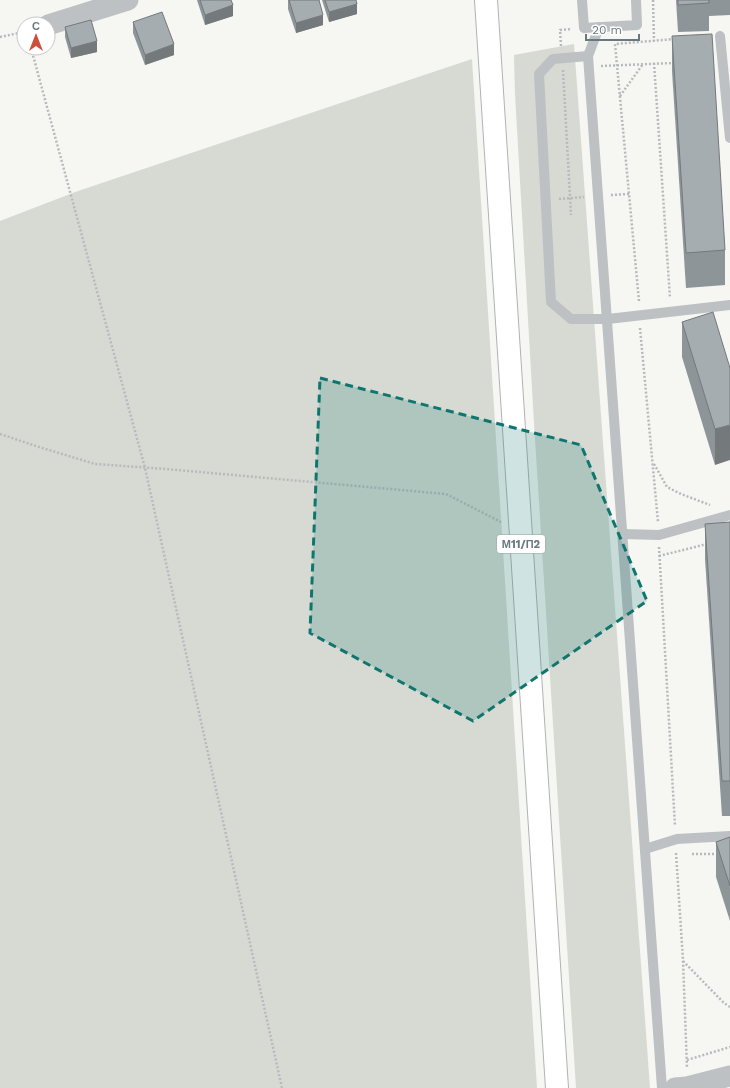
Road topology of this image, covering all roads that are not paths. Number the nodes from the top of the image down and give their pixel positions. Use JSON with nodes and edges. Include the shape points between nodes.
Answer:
{"nodes":[{"id":1,"x":128,"y":0,"type":"edge"},
{"id":2,"x":486,"y":0,"type":"edge"},
{"id":3,"x":582,"y":0,"type":"edge"},
{"id":4,"x":636,"y":0,"type":"edge"},
{"id":5,"x":56,"y":22,"type":"edge"},
{"id":6,"x":598,"y":27,"type":"junction"},
{"id":7,"x":720,"y":36,"type":"dead end"},
{"id":8,"x":588,"y":56,"type":"junction"},
{"id":9,"x":730,"y":138,"type":"edge"},
{"id":10,"x":730,"y":305,"type":"edge"},
{"id":11,"x":608,"y":319,"type":"junction"},
{"id":12,"x":730,"y":515,"type":"edge"},
{"id":13,"x":623,"y":534,"type":"junction"},
{"id":14,"x":730,"y":836,"type":"edge"},
{"id":15,"x":645,"y":849,"type":"junction"},
{"id":16,"x":730,"y":1076,"type":"edge"},
{"id":17,"x":681,"y":1087,"type":"edge"},
{"id":18,"x":557,"y":1088,"type":"edge"},
{"id":19,"x":662,"y":1088,"type":"edge"}],
"edges":[{"from":1,"to":5,"type":"street"},
{"from":2,"to":18,"type":"highway","number":"М11/П2"},
{"from":3,"to":6,"type":"lane","via":[[584,28]]},
{"from":4,"to":6,"type":"lane","via":[[637,25]]},
{"from":6,"to":8,"type":"lane"},
{"from":7,"to":9,"type":"lane"},
{"from":8,"to":11,"type":"lane"},
{"from":8,"to":11,"type":"lane","via":[[553,59],[539,74],[551,302],[571,319]]},
{"from":10,"to":11,"type":"lane"},
{"from":11,"to":13,"type":"lane"},
{"from":12,"to":13,"type":"lane","via":[[659,535]]},
{"from":13,"to":15,"type":"lane"},
{"from":14,"to":15,"type":"lane","via":[[676,839]]},
{"from":15,"to":19,"type":"lane"},
{"from":16,"to":17,"type":"street"}]}
